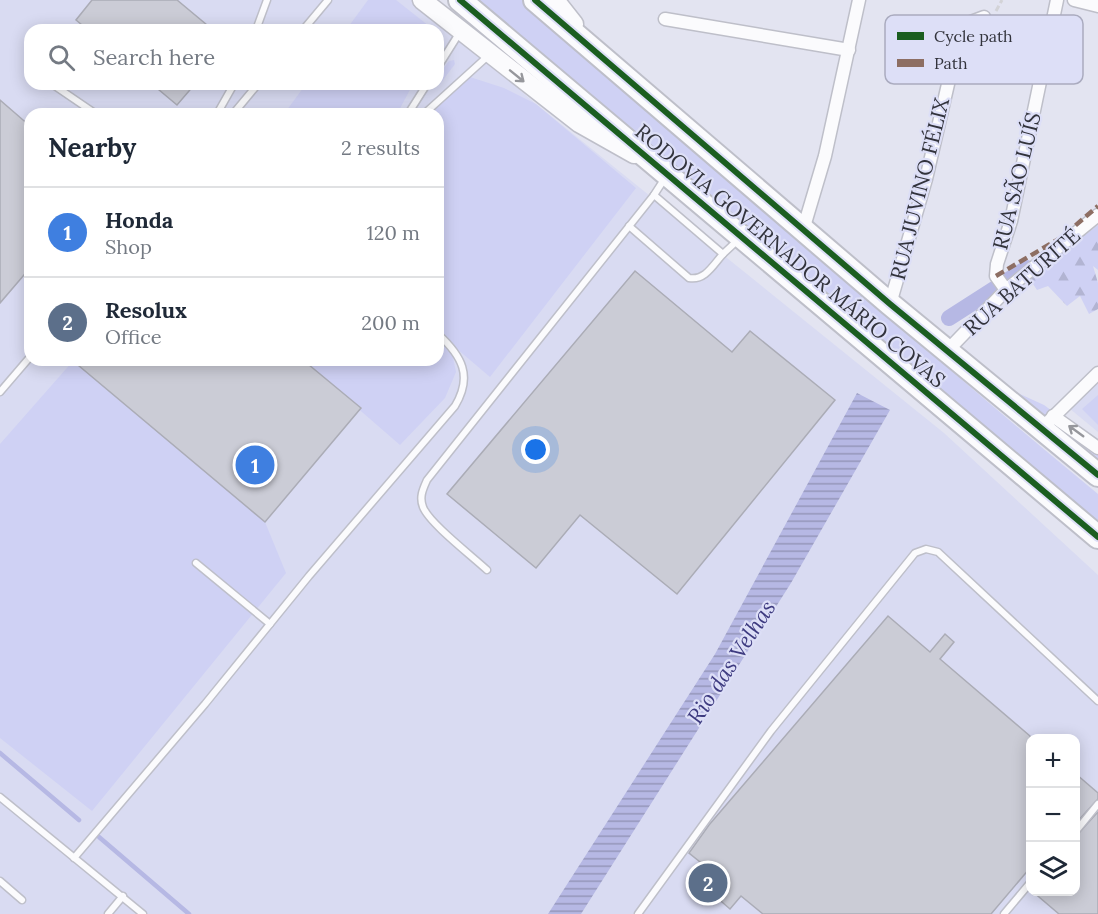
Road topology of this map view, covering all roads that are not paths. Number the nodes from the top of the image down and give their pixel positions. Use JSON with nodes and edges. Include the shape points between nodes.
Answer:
{"nodes":[{"id":1,"x":267,"y":0,"type":"edge"},
{"id":2,"x":328,"y":0,"type":"edge"},
{"id":3,"x":422,"y":0,"type":"edge"},
{"id":4,"x":460,"y":0,"type":"edge"},
{"id":5,"x":535,"y":0,"type":"edge"},
{"id":6,"x":555,"y":0,"type":"edge"},
{"id":7,"x":859,"y":0,"type":"edge"},
{"id":8,"x":1057,"y":0,"type":"edge"},
{"id":9,"x":1074,"y":0,"type":"edge"},
{"id":10,"x":1098,"y":6,"type":"edge"},
{"id":11,"x":1054,"y":15,"type":"edge"},
{"id":12,"x":665,"y":19,"type":"dead end"},
{"id":13,"x":258,"y":24,"type":"edge"},
{"id":14,"x":308,"y":24,"type":"edge"},
{"id":15,"x":461,"y":31,"type":"junction"},
{"id":16,"x":849,"y":50,"type":"junction"},
{"id":17,"x":490,"y":54,"type":"junction"},
{"id":18,"x":597,"y":54,"type":"junction"},
{"id":19,"x":444,"y":58,"type":"edge"},
{"id":20,"x":948,"y":84,"type":"edge"},
{"id":21,"x":1040,"y":84,"type":"edge"},
{"id":22,"x":61,"y":90,"type":"edge"},
{"id":23,"x":231,"y":90,"type":"edge"},
{"id":24,"x":253,"y":90,"type":"edge"},
{"id":25,"x":423,"y":90,"type":"edge"},
{"id":26,"x":87,"y":108,"type":"edge"},
{"id":27,"x":220,"y":108,"type":"edge"},
{"id":28,"x":238,"y":108,"type":"edge"},
{"id":29,"x":412,"y":108,"type":"edge"},
{"id":30,"x":431,"y":108,"type":"edge"},
{"id":31,"x":659,"y":169,"type":"junction"},
{"id":32,"x":654,"y":195,"type":"junction"},
{"id":33,"x":1098,"y":214,"type":"edge"},
{"id":34,"x":629,"y":226,"type":"junction"},
{"id":35,"x":803,"y":230,"type":"junction"},
{"id":36,"x":741,"y":238,"type":"junction"},
{"id":37,"x":723,"y":254,"type":"junction"},
{"id":38,"x":1003,"y":286,"type":"junction"},
{"id":39,"x":890,"y":304,"type":"junction"},
{"id":40,"x":444,"y":341,"type":"edge"},
{"id":41,"x":947,"y":351,"type":"junction"},
{"id":42,"x":24,"y":364,"type":"edge"},
{"id":43,"x":1098,"y":373,"type":"edge"},
{"id":44,"x":0,"y":392,"type":"edge"},
{"id":45,"x":1047,"y":422,"type":"junction"},
{"id":46,"x":1098,"y":448,"type":"edge"},
{"id":47,"x":1098,"y":475,"type":"edge"},
{"id":48,"x":1098,"y":537,"type":"edge"},
{"id":49,"x":196,"y":562,"type":"dead end"},
{"id":50,"x":487,"y":570,"type":"dead end"},
{"id":51,"x":270,"y":624,"type":"junction"},
{"id":52,"x":1098,"y":700,"type":"edge"},
{"id":53,"x":0,"y":797,"type":"edge"},
{"id":54,"x":1098,"y":804,"type":"edge"},
{"id":55,"x":1080,"y":826,"type":"edge"},
{"id":56,"x":74,"y":858,"type":"junction"},
{"id":57,"x":0,"y":881,"type":"edge"},
{"id":58,"x":1026,"y":889,"type":"edge"},
{"id":59,"x":123,"y":896,"type":"junction"},
{"id":60,"x":22,"y":900,"type":"dead end"},
{"id":61,"x":108,"y":914,"type":"edge"},
{"id":62,"x":143,"y":914,"type":"edge"},
{"id":63,"x":638,"y":914,"type":"edge"},
{"id":64,"x":1004,"y":914,"type":"edge"}],
"edges":[{"from":1,"to":13,"type":"lane"},
{"from":2,"to":14,"type":"lane"},
{"from":3,"to":15,"type":"main road"},
{"from":4,"to":31,"type":"highway","name":"RODOVIA GOVERNADOR MÁRIO COVAS"},
{"from":5,"to":18,"type":"highway","name":"RODOVIA GOVERNADOR MÁRIO COVAS"},
{"from":6,"to":18,"type":"main road"},
{"from":7,"to":16,"type":"street"},
{"from":8,"to":11,"type":"street","name":"RUA SÃO LUÍS"},
{"from":9,"to":10,"type":"street"},
{"from":12,"to":16,"type":"street"},
{"from":15,"to":17,"type":"main road"},
{"from":15,"to":19,"type":"lane"},
{"from":16,"to":35,"type":"street"},
{"from":17,"to":30,"type":"lane"},
{"from":17,"to":31,"type":"main road","one_way":true,"via":[[579,123]]},
{"from":18,"to":35,"type":"highway","name":"RODOVIA GOVERNADOR MÁRIO COVAS"},
{"from":20,"to":39,"type":"street","name":"RUA JUVINO FÉLIX"},
{"from":21,"to":38,"type":"street","name":"RUA SÃO LUÍS","via":[[1011,221],[997,264],[996,276]]},
{"from":22,"to":26,"type":"lane"},
{"from":23,"to":27,"type":"lane"},
{"from":24,"to":28,"type":"lane"},
{"from":25,"to":29,"type":"lane"},
{"from":31,"to":32,"type":"lane"},
{"from":31,"to":36,"type":"highway","name":"RODOVIA GOVERNADOR MÁRIO COVAS"},
{"from":32,"to":34,"type":"lane"},
{"from":32,"to":37,"type":"lane"},
{"from":33,"to":38,"type":"street","name":"RUA BATURITÉ"},
{"from":34,"to":37,"type":"lane","via":[[689,278],[704,276]]},
{"from":34,"to":50,"type":"lane","via":[[427,480],[421,493],[422,506],[430,518]]},
{"from":35,"to":39,"type":"highway","name":"RODOVIA GOVERNADOR MÁRIO COVAS"},
{"from":36,"to":37,"type":"lane"},
{"from":36,"to":48,"type":"highway","name":"RODOVIA GOVERNADOR MÁRIO COVAS"},
{"from":38,"to":41,"type":"street","name":"RUA BATURITÉ"},
{"from":39,"to":41,"type":"highway","name":"RODOVIA GOVERNADOR MÁRIO COVAS"},
{"from":40,"to":51,"type":"lane","via":[[459,358],[464,372],[460,398],[435,433]]},
{"from":41,"to":45,"type":"highway","name":"RODOVIA GOVERNADOR MÁRIO COVAS"},
{"from":42,"to":44,"type":"lane"},
{"from":43,"to":45,"type":"street"},
{"from":46,"to":45,"type":"street","one_way":true},
{"from":45,"to":47,"type":"highway","name":"RODOVIA GOVERNADOR MÁRIO COVAS"},
{"from":49,"to":51,"type":"lane"},
{"from":51,"to":56,"type":"lane"},
{"from":52,"to":63,"type":"lane","via":[[938,552],[926,549],[915,553],[771,731]]},
{"from":53,"to":56,"type":"lane"},
{"from":54,"to":55,"type":"lane"},
{"from":56,"to":59,"type":"lane"},
{"from":57,"to":60,"type":"lane"},
{"from":58,"to":64,"type":"lane"},
{"from":59,"to":61,"type":"lane"},
{"from":59,"to":62,"type":"lane"}]}
